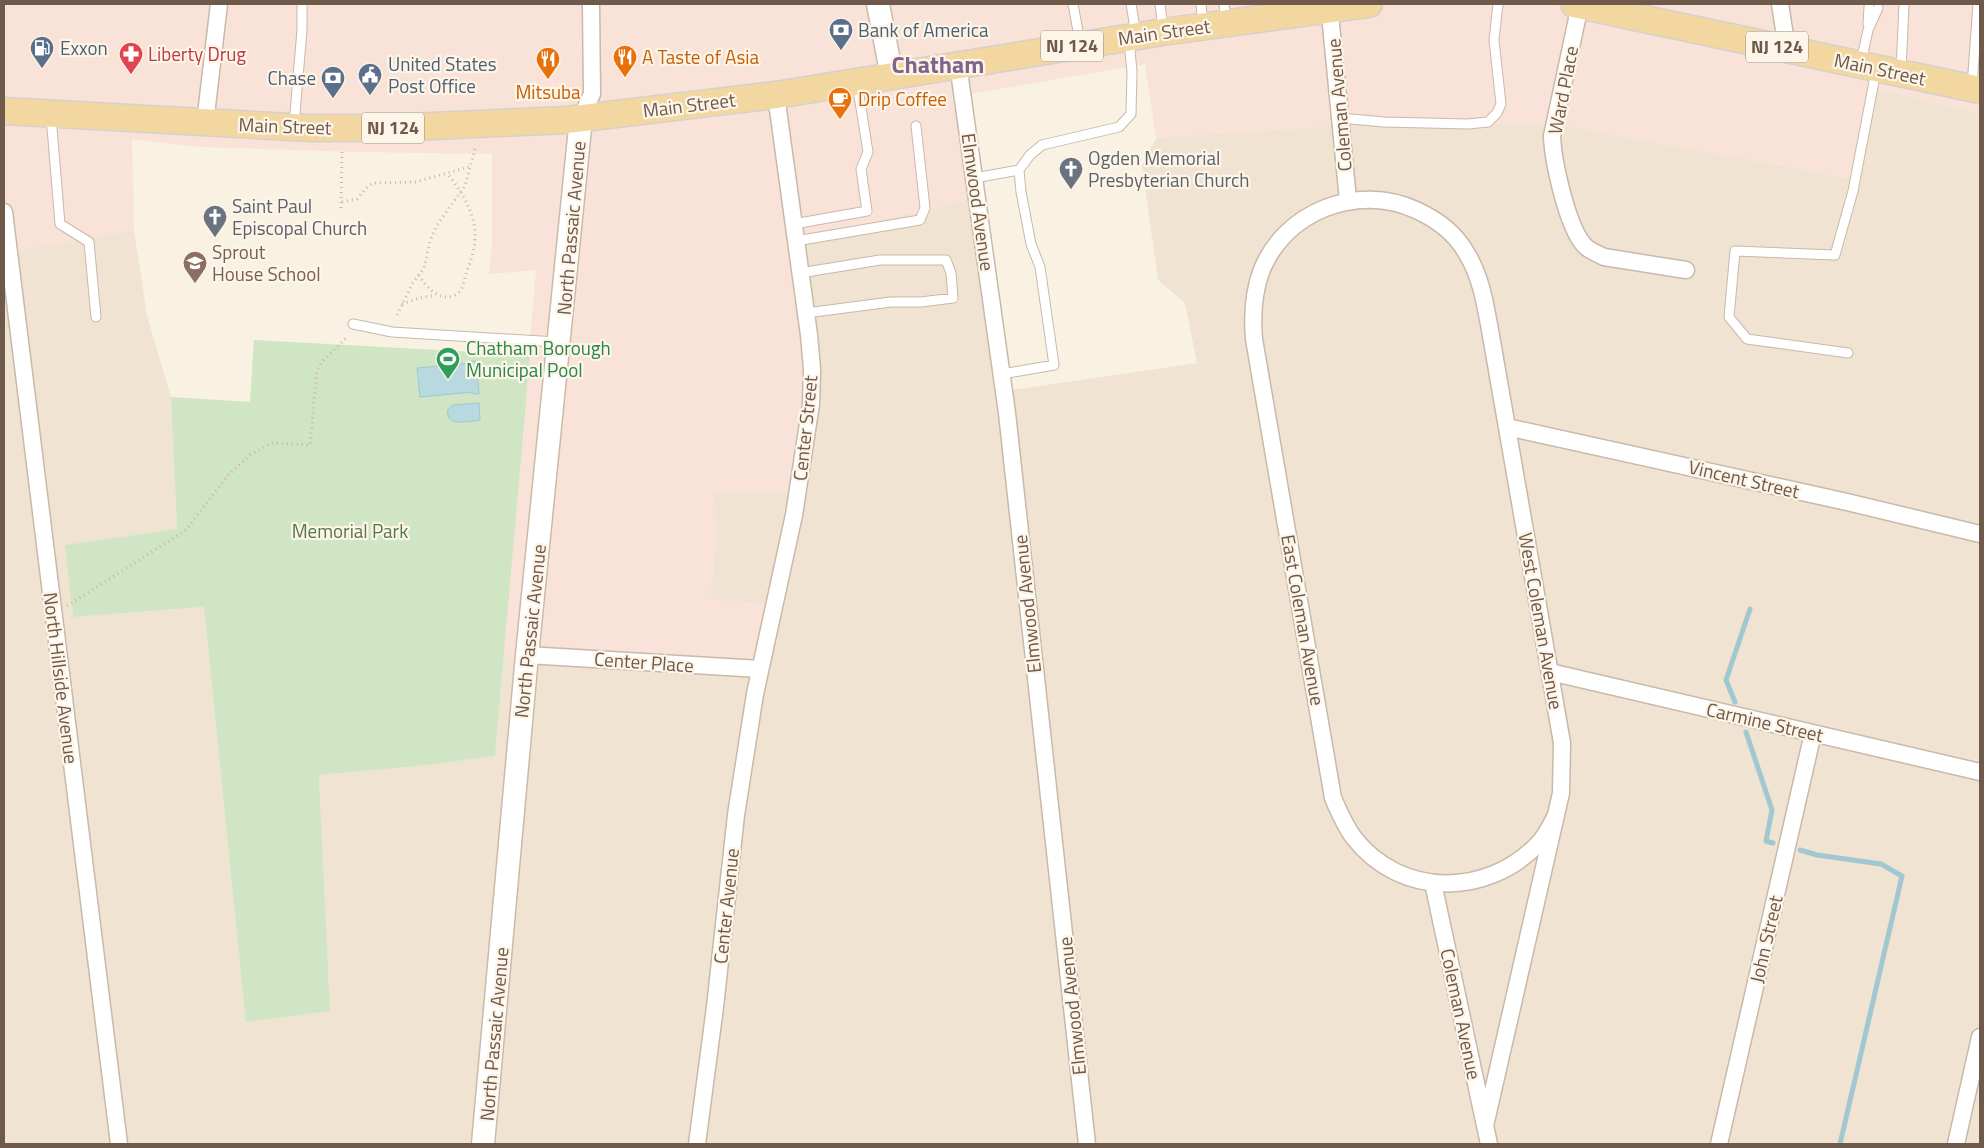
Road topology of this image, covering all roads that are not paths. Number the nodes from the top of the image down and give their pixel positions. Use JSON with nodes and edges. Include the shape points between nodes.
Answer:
{"nodes":[{"id":1,"x":219,"y":4,"type":"edge"},
{"id":2,"x":302,"y":4,"type":"edge"},
{"id":3,"x":591,"y":4,"type":"edge"},
{"id":4,"x":878,"y":4,"type":"edge"},
{"id":5,"x":1073,"y":4,"type":"edge"},
{"id":6,"x":1131,"y":4,"type":"edge"},
{"id":7,"x":1160,"y":4,"type":"edge"},
{"id":8,"x":1368,"y":4,"type":"edge"},
{"id":9,"x":1498,"y":4,"type":"edge"},
{"id":10,"x":1780,"y":4,"type":"edge"},
{"id":11,"x":1904,"y":4,"type":"edge"},
{"id":12,"x":1978,"y":4,"type":"edge"},
{"id":13,"x":1581,"y":5,"type":"edge"},
{"id":14,"x":1329,"y":6,"type":"edge"},
{"id":15,"x":1873,"y":7,"type":"dead end"},
{"id":16,"x":1213,"y":14,"type":"edge"},
{"id":17,"x":1163,"y":32,"type":"junction"},
{"id":18,"x":1132,"y":37,"type":"junction"},
{"id":19,"x":1080,"y":45,"type":"junction"},
{"id":20,"x":1787,"y":49,"type":"junction"},
{"id":21,"x":958,"y":64,"type":"junction"},
{"id":22,"x":1879,"y":68,"type":"junction"},
{"id":23,"x":892,"y":77,"type":"junction"},
{"id":24,"x":857,"y":83,"type":"junction"},
{"id":25,"x":1976,"y":89,"type":"edge"},
{"id":26,"x":776,"y":95,"type":"junction"},
{"id":27,"x":4,"y":111,"type":"edge"},
{"id":28,"x":51,"y":114,"type":"junction"},
{"id":29,"x":581,"y":118,"type":"junction"},
{"id":30,"x":1340,"y":118,"type":"junction"},
{"id":31,"x":205,"y":123,"type":"junction"},
{"id":32,"x":916,"y":126,"type":"dead end"},
{"id":33,"x":294,"y":127,"type":"junction"},
{"id":34,"x":1019,"y":170,"type":"junction"},
{"id":35,"x":975,"y":178,"type":"junction"},
{"id":36,"x":1348,"y":200,"type":"junction"},
{"id":37,"x":4,"y":212,"type":"edge"},
{"id":38,"x":794,"y":224,"type":"junction"},
{"id":39,"x":796,"y":241,"type":"junction"},
{"id":40,"x":1686,"y":270,"type":"dead end"},
{"id":41,"x":800,"y":273,"type":"junction"},
{"id":42,"x":806,"y":314,"type":"junction"},
{"id":43,"x":96,"y":317,"type":"dead end"},
{"id":44,"x":353,"y":324,"type":"dead end"},
{"id":45,"x":560,"y":343,"type":"junction"},
{"id":46,"x":1848,"y":353,"type":"dead end"},
{"id":47,"x":1002,"y":374,"type":"junction"},
{"id":48,"x":1507,"y":427,"type":"junction"},
{"id":49,"x":1980,"y":534,"type":"edge"},
{"id":50,"x":527,"y":655,"type":"junction"},
{"id":51,"x":760,"y":669,"type":"junction"},
{"id":52,"x":1550,"y":672,"type":"junction"},
{"id":53,"x":1813,"y":733,"type":"junction"},
{"id":54,"x":1980,"y":772,"type":"edge"},
{"id":55,"x":1556,"y":815,"type":"junction"},
{"id":56,"x":1433,"y":883,"type":"junction"},
{"id":57,"x":1980,"y":1037,"type":"edge"},
{"id":58,"x":1485,"y":1126,"type":"junction"},
{"id":59,"x":119,"y":1144,"type":"edge"},
{"id":60,"x":483,"y":1144,"type":"edge"},
{"id":61,"x":697,"y":1144,"type":"edge"},
{"id":62,"x":1087,"y":1144,"type":"edge"},
{"id":63,"x":1489,"y":1144,"type":"edge"},
{"id":64,"x":1719,"y":1144,"type":"edge"},
{"id":65,"x":1956,"y":1144,"type":"edge"}],
"edges":[{"from":1,"to":31,"type":"street"},
{"from":2,"to":33,"type":"lane"},
{"from":3,"to":29,"type":"street","via":[[592,94]]},
{"from":4,"to":23,"type":"main road"},
{"from":5,"to":19,"type":"lane"},
{"from":6,"to":18,"type":"lane"},
{"from":7,"to":17,"type":"lane"},
{"from":8,"to":14,"type":"main road","name":"Main Street","number":"NJ 124"},
{"from":9,"to":30,"type":"lane","via":[[1494,40],[1501,104],[1488,122],[1384,122]]},
{"from":10,"to":20,"type":"street"},
{"from":11,"to":22,"type":"lane"},
{"from":12,"to":25,"type":"lane"},
{"from":13,"to":20,"type":"main road","name":"Main Street","number":"NJ 124","via":[[1646,15]]},
{"from":13,"to":40,"type":"street","name":"Ward Place","via":[[1552,136],[1554,158],[1574,227],[1584,244],[1604,256]]},
{"from":14,"to":16,"type":"main road","name":"Main Street","number":"NJ 124","via":[[1275,13]]},
{"from":14,"to":30,"type":"street","name":"Coleman Avenue"},
{"from":15,"to":22,"type":"lane","via":[[1868,30]]},
{"from":16,"to":17,"type":"main road","name":"Main Street","number":"NJ 124"},
{"from":17,"to":18,"type":"main road","name":"Main Street","number":"NJ 124"},
{"from":18,"to":19,"type":"main road","name":"Main Street","number":"NJ 124"},
{"from":18,"to":34,"type":"lane","via":[[1131,114],[1119,127],[1042,145]]},
{"from":19,"to":21,"type":"main road","name":"Main Street","number":"NJ 124"},
{"from":20,"to":22,"type":"main road","name":"Main Street","number":"NJ 124"},
{"from":21,"to":23,"type":"main road","name":"Main Street","number":"NJ 124"},
{"from":21,"to":35,"type":"street","name":"Elmwood Avenue"},
{"from":22,"to":25,"type":"main road","name":"Main Street","number":"NJ 124"},
{"from":22,"to":46,"type":"lane","via":[[1853,192],[1834,255],[1735,251],[1729,317],[1746,339]]},
{"from":23,"to":24,"type":"main road","name":"Main Street","number":"NJ 124"},
{"from":24,"to":26,"type":"main road","name":"Main Street","number":"NJ 124"},
{"from":24,"to":38,"type":"lane","via":[[868,152],[860,169],[868,211]]},
{"from":26,"to":29,"type":"main road","name":"Main Street","number":"NJ 124"},
{"from":26,"to":38,"type":"street","name":"Center Street"},
{"from":27,"to":28,"type":"main road","name":"Main Street","number":"NJ 124"},
{"from":28,"to":31,"type":"main road","name":"Main Street","number":"NJ 124"},
{"from":28,"to":43,"type":"lane","via":[[60,224],[89,242]]},
{"from":29,"to":33,"type":"main road","name":"Main Street","number":"NJ 124","via":[[390,128]]},
{"from":29,"to":45,"type":"main road","name":"North Passaic Avenue"},
{"from":30,"to":36,"type":"street","name":"Coleman Avenue"},
{"from":31,"to":33,"type":"main road","name":"Main Street","number":"NJ 124"},
{"from":32,"to":39,"type":"lane","via":[[925,208],[920,220]]},
{"from":34,"to":35,"type":"lane"},
{"from":34,"to":47,"type":"lane","via":[[1031,244],[1040,267],[1054,365]]},
{"from":35,"to":47,"type":"street","name":"Elmwood Avenue"},
{"from":36,"to":48,"type":"street","name":"West Coleman Avenue","via":[[1383,199],[1405,205],[1445,228],[1461,244],[1482,286]]},
{"from":36,"to":56,"type":"street","name":"East Coleman Avenue","via":[[1305,218],[1280,241],[1262,271],[1255,293],[1254,339],[1333,798],[1342,820],[1371,855],[1390,869]]},
{"from":37,"to":59,"type":"street","name":"North Hillside Avenue"},
{"from":38,"to":39,"type":"street","name":"Center Street"},
{"from":39,"to":41,"type":"street","name":"Center Street"},
{"from":41,"to":42,"type":"street","name":"Center Street"},
{"from":41,"to":42,"type":"lane","via":[[880,260],[946,260],[951,273],[953,298],[891,302]]},
{"from":42,"to":51,"type":"street","name":"Center Street","via":[[812,370],[811,404],[794,515]]},
{"from":44,"to":45,"type":"lane","via":[[392,332]]},
{"from":45,"to":50,"type":"main road","name":"North Passaic Avenue"},
{"from":47,"to":62,"type":"street","name":"Elmwood Avenue"},
{"from":48,"to":49,"type":"street","name":"Vincent Street"},
{"from":48,"to":52,"type":"street","name":"West Coleman Avenue"},
{"from":50,"to":51,"type":"street","name":"Center Place"},
{"from":50,"to":60,"type":"main road","name":"North Passaic Avenue"},
{"from":51,"to":61,"type":"street","name":"Center Avenue","via":[[736,815]]},
{"from":52,"to":53,"type":"street","name":"Carmine Street"},
{"from":52,"to":55,"type":"street","name":"West Coleman Avenue","via":[[1562,743],[1561,793]]},
{"from":53,"to":54,"type":"street","name":"Carmine Street"},
{"from":53,"to":64,"type":"street","name":"John Street"},
{"from":55,"to":56,"type":"street","name":"East Coleman Avenue","via":[[1538,844],[1501,872],[1464,883]]},
{"from":55,"to":58,"type":"street","name":"West Coleman Avenue"},
{"from":56,"to":58,"type":"street","name":"Coleman Avenue"},
{"from":57,"to":65,"type":"street"},
{"from":58,"to":63,"type":"street","name":"Coleman Avenue"}]}
